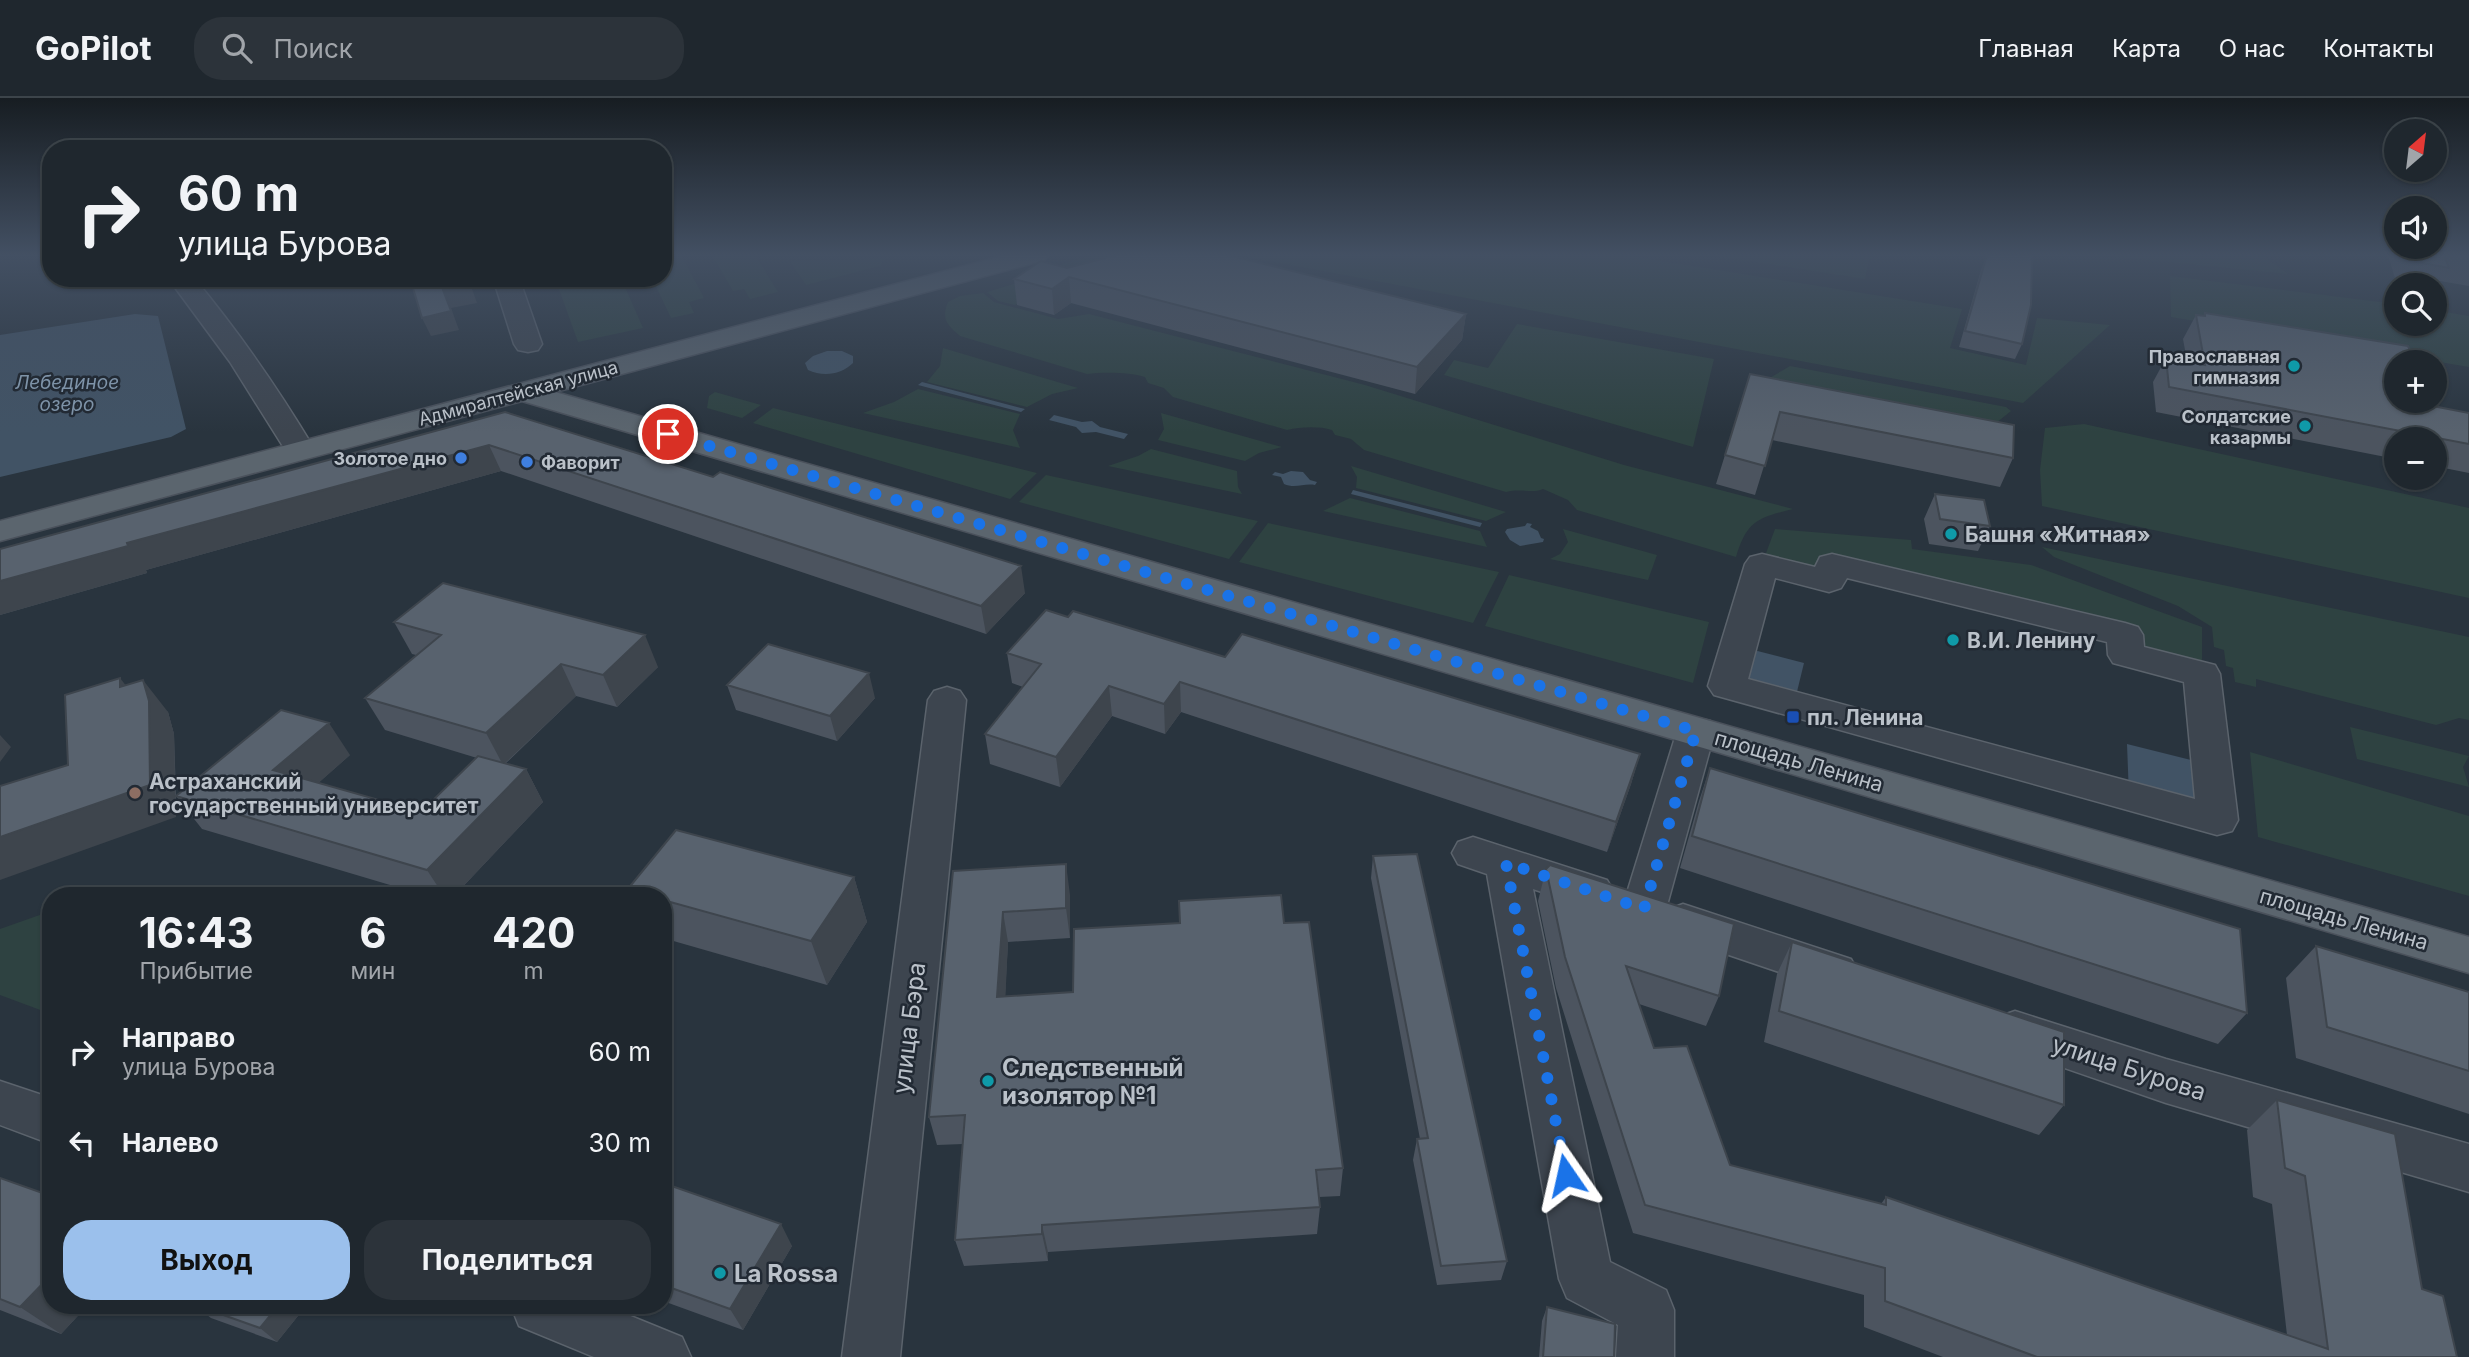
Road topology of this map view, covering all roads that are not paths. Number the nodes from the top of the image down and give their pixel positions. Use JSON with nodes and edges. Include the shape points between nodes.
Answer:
{"nodes":[{"id":1,"x":210,"y":314,"type":"edge"},
{"id":2,"x":518,"y":314,"type":"edge"},
{"id":3,"x":816,"y":314,"type":"edge"},
{"id":4,"x":528,"y":344,"type":"dead end"},
{"id":5,"x":524,"y":392,"type":"junction"},
{"id":6,"x":300,"y":450,"type":"junction"},
{"id":7,"x":0,"y":531,"type":"edge"},
{"id":8,"x":947,"y":700,"type":"dead end"},
{"id":9,"x":1696,"y":731,"type":"junction"},
{"id":10,"x":2217,"y":820,"type":"joint"},
{"id":11,"x":1644,"y":909,"type":"junction"},
{"id":12,"x":2469,"y":955,"type":"edge"},
{"id":13,"x":1879,"y":986,"type":"edge"},
{"id":14,"x":1970,"y":1016,"type":"edge"},
{"id":15,"x":0,"y":1103,"type":"edge"},
{"id":16,"x":42,"y":1118,"type":"edge"},
{"id":17,"x":2469,"y":1168,"type":"edge"},
{"id":18,"x":558,"y":1314,"type":"edge"},
{"id":19,"x":662,"y":1357,"type":"edge"},
{"id":20,"x":871,"y":1357,"type":"edge"},
{"id":21,"x":1645,"y":1357,"type":"edge"}],
"edges":[{"from":1,"to":6,"type":"street"},
{"from":2,"to":4,"type":"street"},
{"from":3,"to":5,"type":"main road","name":"Адмиралтейская улица"},
{"from":5,"to":6,"type":"main road","name":"Адмиралтейская улица"},
{"from":5,"to":9,"type":"main road","name":"площадь Ленина"},
{"from":6,"to":7,"type":"main road","name":"Адмиралтейская улица"},
{"from":8,"to":20,"type":"street","name":"улица Бэра"},
{"from":9,"to":11,"type":"street"},
{"from":9,"to":12,"type":"main road","name":"площадь Ленина"},
{"from":10,"to":10,"type":"street","via":[[1727,686],[1762,564],[1829,581],[1832,564],[2111,631],[2125,635],[2126,655],[2203,674]]},
{"from":11,"to":13,"type":"street"},
{"from":11,"to":21,"type":"street","via":[[1489,858],[1586,1279],[1646,1310]]},
{"from":14,"to":17,"type":"street","name":"улица Бурова","via":[[2165,1081]]},
{"from":15,"to":16,"type":"street"},
{"from":18,"to":19,"type":"street"}]}
